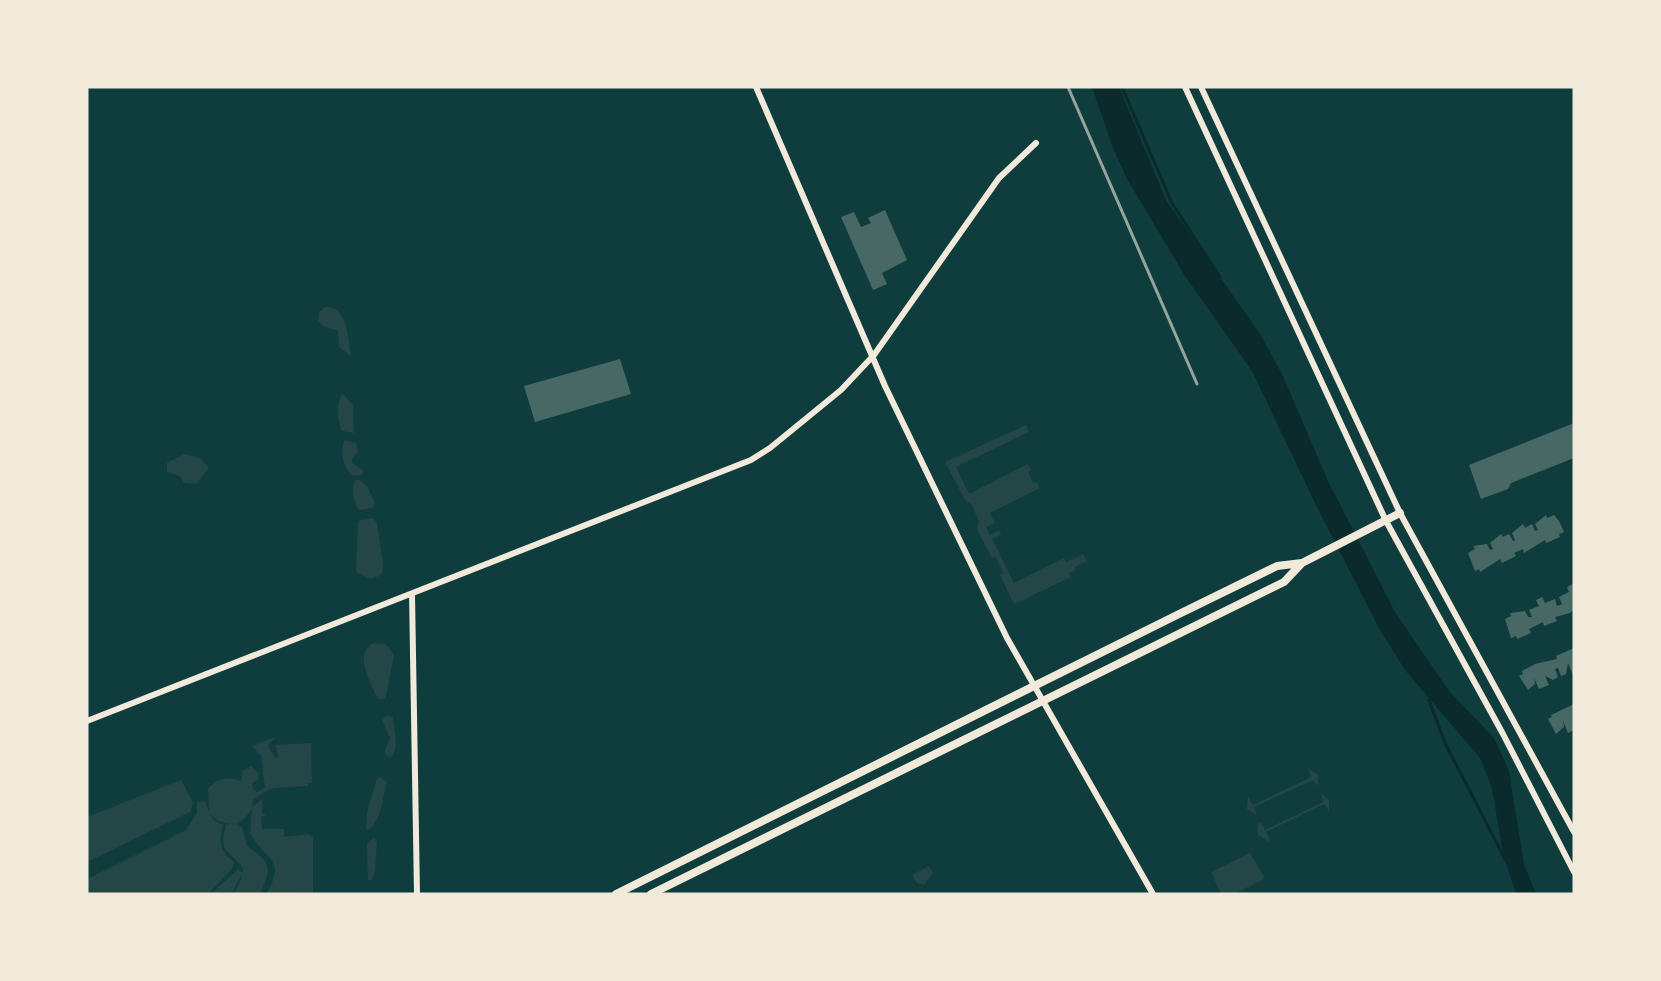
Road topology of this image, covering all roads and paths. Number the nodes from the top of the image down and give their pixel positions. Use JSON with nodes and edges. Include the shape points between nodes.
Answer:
{"nodes":[{"id":1,"x":756,"y":87,"type":"edge"},
{"id":2,"x":1185,"y":87,"type":"edge"},
{"id":3,"x":1200,"y":87,"type":"edge"},
{"id":4,"x":1036,"y":142,"type":"dead end"},
{"id":5,"x":874,"y":356,"type":"junction"},
{"id":6,"x":1400,"y":513,"type":"junction"},
{"id":7,"x":1386,"y":520,"type":"junction"},
{"id":8,"x":1302,"y":563,"type":"junction"},
{"id":9,"x":412,"y":594,"type":"junction"},
{"id":10,"x":1032,"y":687,"type":"junction"},
{"id":11,"x":1040,"y":701,"type":"junction"},
{"id":12,"x":87,"y":721,"type":"edge"},
{"id":13,"x":1574,"y":832,"type":"edge"},
{"id":14,"x":1574,"y":872,"type":"edge"},
{"id":15,"x":417,"y":894,"type":"edge"},
{"id":16,"x":616,"y":894,"type":"edge"},
{"id":17,"x":651,"y":894,"type":"edge"},
{"id":18,"x":1153,"y":894,"type":"edge"}],
"edges":[{"from":1,"to":5,"type":"street"},
{"from":2,"to":7,"type":"street"},
{"from":3,"to":6,"type":"street"},
{"from":4,"to":5,"type":"street","via":[[999,178]]},
{"from":5,"to":9,"type":"street","via":[[833,396],[751,459]]},
{"from":5,"to":10,"type":"street"},
{"from":6,"to":7,"type":"street"},
{"from":6,"to":13,"type":"street"},
{"from":7,"to":8,"type":"street"},
{"from":7,"to":14,"type":"street"},
{"from":8,"to":10,"type":"street","via":[[1278,566]]},
{"from":8,"to":11,"type":"street","via":[[1284,582]]},
{"from":9,"to":12,"type":"street"},
{"from":9,"to":15,"type":"street"},
{"from":10,"to":11,"type":"street"},
{"from":10,"to":16,"type":"street"},
{"from":11,"to":17,"type":"street"},
{"from":11,"to":18,"type":"street"}]}
